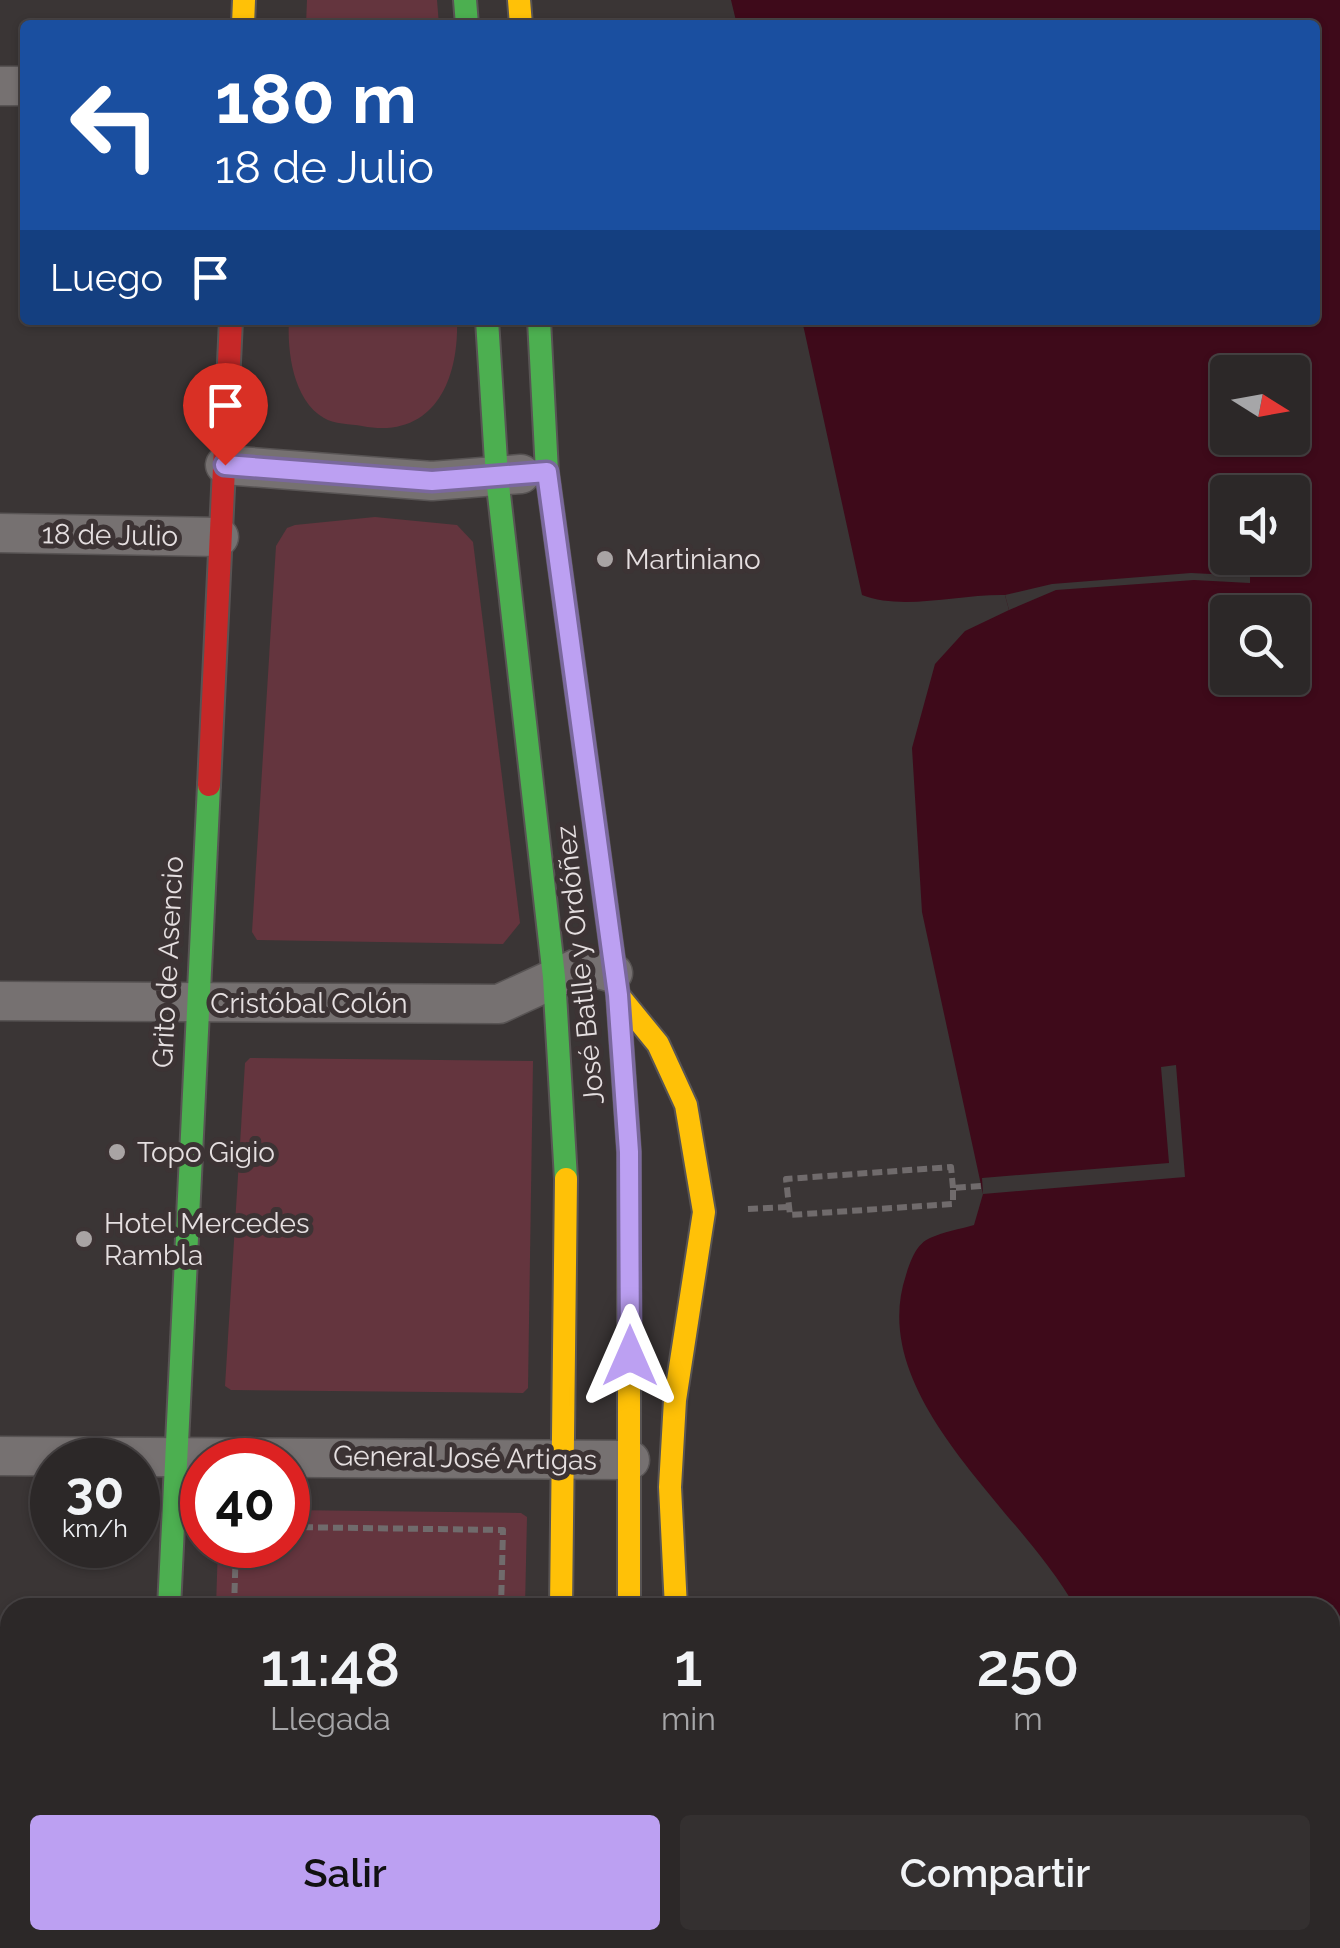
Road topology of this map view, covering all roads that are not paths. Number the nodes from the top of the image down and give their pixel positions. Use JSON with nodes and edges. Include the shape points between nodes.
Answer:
{"nodes":[{"id":1,"x":231,"y":325,"type":"edge"},
{"id":2,"x":486,"y":325,"type":"edge"},
{"id":3,"x":538,"y":325,"type":"edge"},
{"id":4,"x":225,"y":465,"type":"junction"},
{"id":5,"x":547,"y":472,"type":"junction"},
{"id":6,"x":497,"y":477,"type":"junction"},
{"id":7,"x":0,"y":533,"type":"edge"},
{"id":8,"x":220,"y":537,"type":"junction"},
{"id":9,"x":554,"y":977,"type":"junction"},
{"id":10,"x":616,"y":984,"type":"junction"},
{"id":11,"x":0,"y":1001,"type":"edge"},
{"id":12,"x":196,"y":1002,"type":"junction"},
{"id":13,"x":499,"y":1004,"type":"junction"},
{"id":14,"x":558,"y":1033,"type":"junction"},
{"id":15,"x":620,"y":1038,"type":"junction"},
{"id":16,"x":0,"y":1456,"type":"edge"},
{"id":17,"x":176,"y":1456,"type":"junction"},
{"id":18,"x":565,"y":1458,"type":"junction"},
{"id":19,"x":630,"y":1460,"type":"junction"},
{"id":20,"x":170,"y":1598,"type":"edge"},
{"id":21,"x":562,"y":1598,"type":"edge"},
{"id":22,"x":629,"y":1598,"type":"edge"},
{"id":23,"x":676,"y":1598,"type":"edge"}],
"edges":[{"from":1,"to":4,"type":"street","name":"Grito de Asencio"},
{"from":2,"to":6,"type":"street"},
{"from":3,"to":5,"type":"street","name":"José Batlle y Ordóñez"},
{"from":4,"to":6,"type":"street","via":[[432,481]]},
{"from":4,"to":8,"type":"street","name":"Grito de Asencio"},
{"from":5,"to":6,"type":"street"},
{"from":5,"to":10,"type":"street","name":"José Batlle y Ordóñez"},
{"from":6,"to":9,"type":"street"},
{"from":7,"to":8,"type":"street","name":"18 de Julio"},
{"from":8,"to":12,"type":"street","name":"Grito de Asencio"},
{"from":9,"to":10,"type":"street","via":[[584,965]]},
{"from":9,"to":13,"type":"street"},
{"from":9,"to":14,"type":"street"},
{"from":10,"to":15,"type":"street","name":"José Batlle y Ordóñez"},
{"from":10,"to":23,"type":"street","via":[[658,1044],[686,1106],[704,1212],[675,1400],[670,1487]]},
{"from":11,"to":12,"type":"street","name":"Cristóbal Colón"},
{"from":12,"to":13,"type":"street","name":"Cristóbal Colón"},
{"from":12,"to":17,"type":"street","name":"Grito de Asencio"},
{"from":13,"to":14,"type":"street"},
{"from":14,"to":15,"type":"street","via":[[592,1050]]},
{"from":14,"to":18,"type":"street","via":[[568,1219]]},
{"from":15,"to":19,"type":"street","name":"José Batlle y Ordóñez","via":[[629,1152]]},
{"from":16,"to":17,"type":"street","name":"General José Artigas"},
{"from":17,"to":18,"type":"street","name":"General José Artigas"},
{"from":17,"to":20,"type":"street","name":"Grito de Asencio"},
{"from":18,"to":19,"type":"street","name":"General José Artigas"},
{"from":18,"to":21,"type":"street"},
{"from":19,"to":22,"type":"street","name":"José Batlle y Ordóñez"}]}
